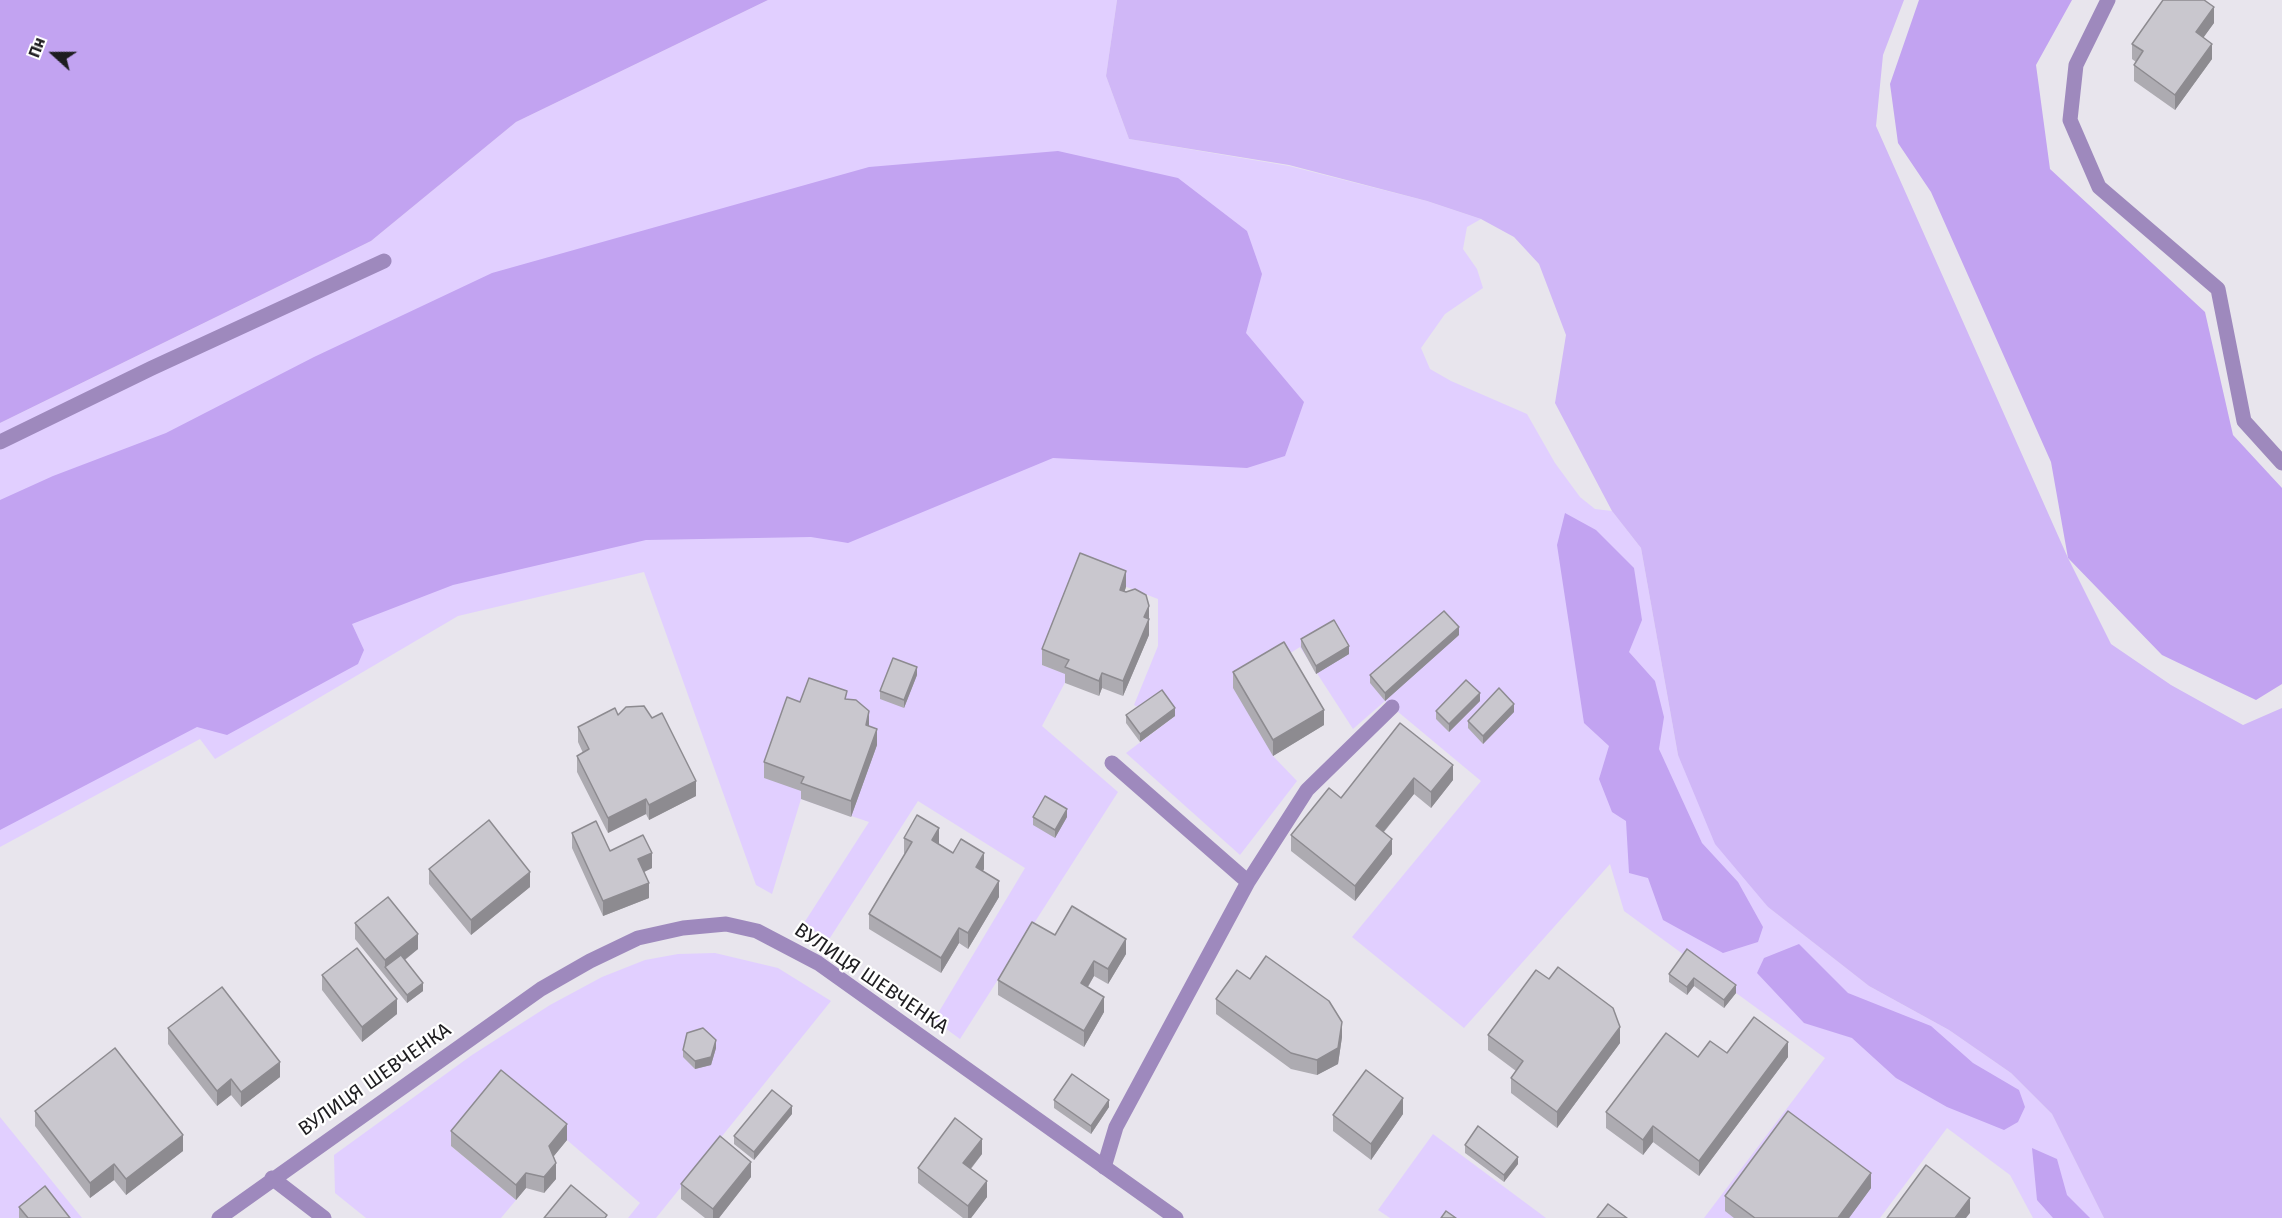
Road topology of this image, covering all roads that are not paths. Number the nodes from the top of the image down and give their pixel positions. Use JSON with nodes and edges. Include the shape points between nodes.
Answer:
{"nodes":[{"id":1,"x":2108,"y":0,"type":"edge"},
{"id":2,"x":384,"y":261,"type":"dead end"},
{"id":3,"x":0,"y":442,"type":"edge"},
{"id":4,"x":2282,"y":464,"type":"edge"},
{"id":5,"x":1392,"y":707,"type":"dead end"},
{"id":6,"x":1112,"y":764,"type":"dead end"},
{"id":7,"x":1248,"y":882,"type":"junction"},
{"id":8,"x":1104,"y":1167,"type":"junction"},
{"id":9,"x":272,"y":1178,"type":"junction"},
{"id":10,"x":219,"y":1218,"type":"edge"},
{"id":11,"x":324,"y":1218,"type":"edge"},
{"id":12,"x":1176,"y":1218,"type":"edge"}],
"edges":[{"from":1,"to":4,"type":"street","via":[[2076,65],[2070,120],[2099,187],[2218,289],[2244,421]]},
{"from":2,"to":3,"type":"street"},
{"from":5,"to":7,"type":"street","via":[[1307,790]]},
{"from":6,"to":7,"type":"street"},
{"from":7,"to":8,"type":"street","via":[[1116,1128]]},
{"from":8,"to":9,"type":"street","name":"ВУЛИЦЯ ШЕВЧЕНКА","via":[[818,963],[757,932],[726,924],[638,938],[590,961],[541,989]]},
{"from":8,"to":12,"type":"street","name":"ВУЛИЦЯ ШЕВЧЕНКА"},
{"from":9,"to":10,"type":"street","name":"ВУЛИЦЯ ШЕВЧЕНКА"},
{"from":9,"to":11,"type":"street"}]}
